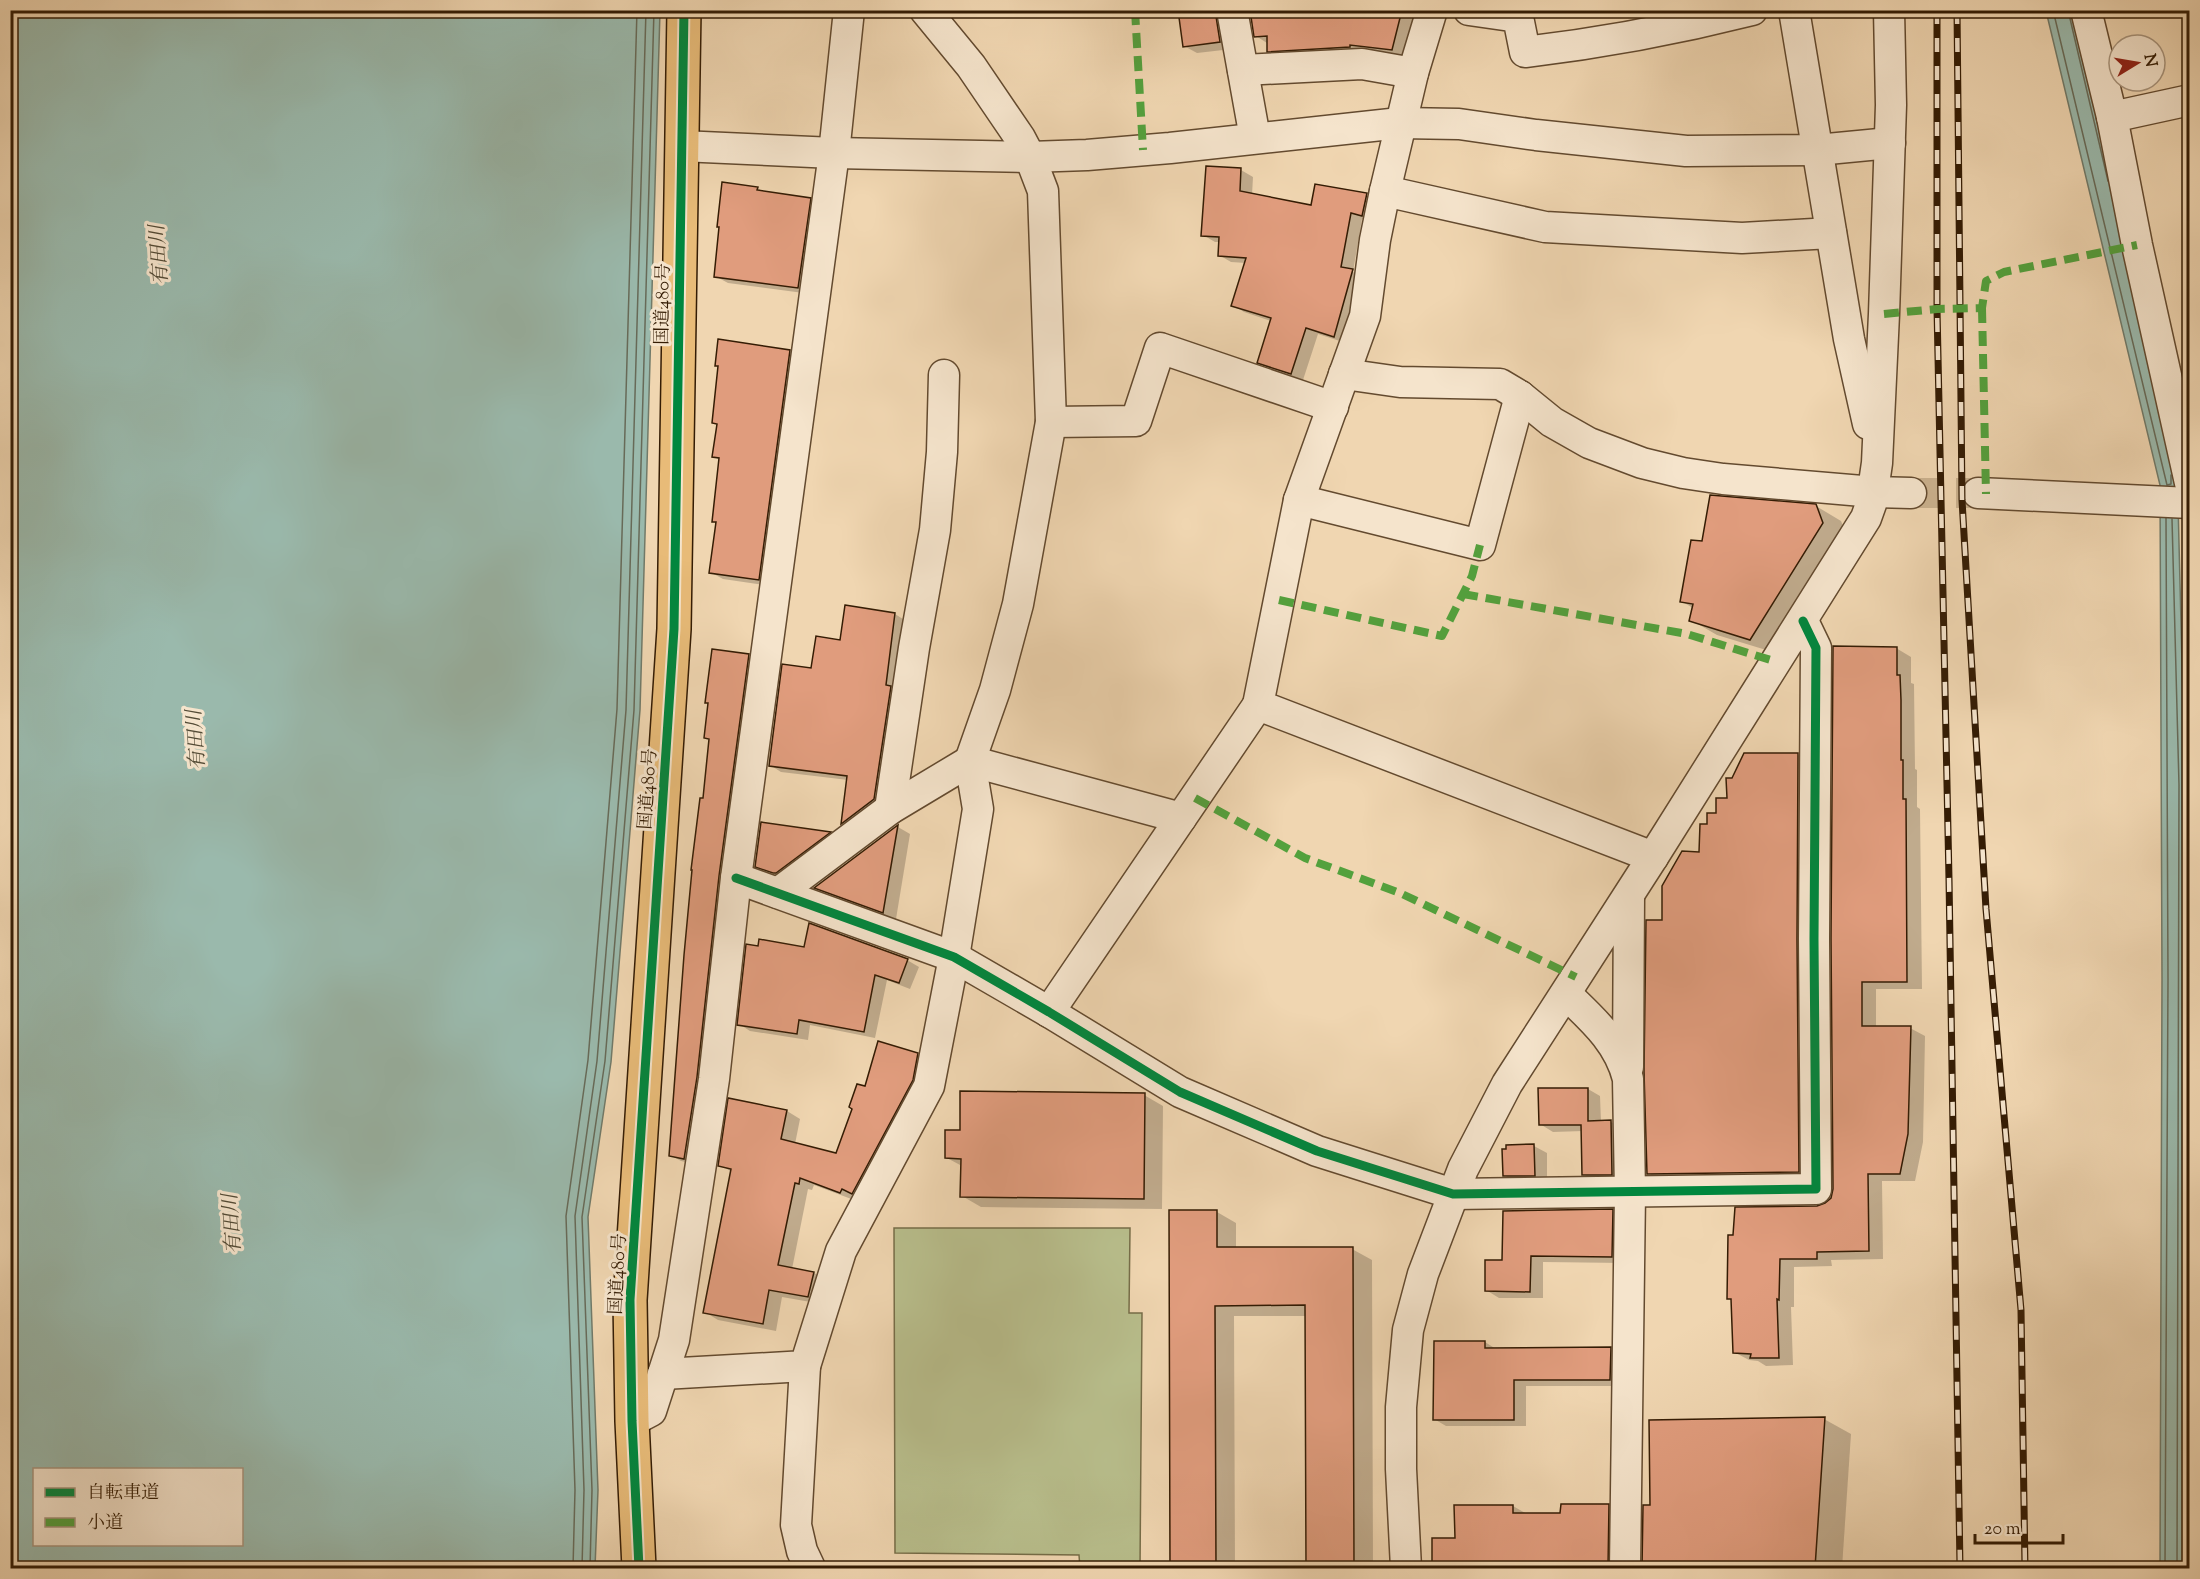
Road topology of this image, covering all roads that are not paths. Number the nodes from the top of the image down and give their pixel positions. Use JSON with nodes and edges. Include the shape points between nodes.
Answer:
{"nodes":[{"id":1,"x":684,"y":10,"type":"edge"},
{"id":2,"x":849,"y":10,"type":"edge"},
{"id":3,"x":925,"y":10,"type":"edge"},
{"id":4,"x":1232,"y":10,"type":"edge"},
{"id":5,"x":1432,"y":10,"type":"edge"},
{"id":6,"x":1469,"y":10,"type":"edge"},
{"id":7,"x":1752,"y":10,"type":"edge"},
{"id":8,"x":1794,"y":10,"type":"edge"},
{"id":9,"x":1889,"y":10,"type":"edge"},
{"id":10,"x":2086,"y":10,"type":"edge"},
{"id":11,"x":1243,"y":70,"type":"junction"},
{"id":12,"x":1413,"y":73,"type":"junction"},
{"id":13,"x":2190,"y":100,"type":"edge"},
{"id":14,"x":2112,"y":117,"type":"junction"},
{"id":15,"x":1400,"y":123,"type":"junction"},
{"id":16,"x":1255,"y":138,"type":"junction"},
{"id":17,"x":1890,"y":143,"type":"junction"},
{"id":18,"x":681,"y":146,"type":"junction"},
{"id":19,"x":1817,"y":150,"type":"junction"},
{"id":20,"x":834,"y":153,"type":"junction"},
{"id":21,"x":1030,"y":157,"type":"junction"},
{"id":22,"x":1385,"y":191,"type":"junction"},
{"id":23,"x":1831,"y":233,"type":"junction"},
{"id":24,"x":1344,"y":374,"type":"junction"},
{"id":25,"x":944,"y":375,"type":"dead end"},
{"id":26,"x":1520,"y":396,"type":"junction"},
{"id":27,"x":1333,"y":407,"type":"junction"},
{"id":28,"x":1051,"y":422,"type":"junction"},
{"id":29,"x":1875,"y":478,"type":"junction"},
{"id":30,"x":2190,"y":483,"type":"edge"},
{"id":31,"x":1911,"y":493,"type":"tunnel mouth"},
{"id":32,"x":1978,"y":493,"type":"tunnel mouth"},
{"id":33,"x":1299,"y":500,"type":"junction"},
{"id":34,"x":2190,"y":503,"type":"edge"},
{"id":35,"x":1803,"y":621,"type":"junction"},
{"id":36,"x":1258,"y":705,"type":"junction"},
{"id":37,"x":970,"y":761,"type":"junction"},
{"id":38,"x":890,"y":809,"type":"junction"},
{"id":39,"x":1180,"y":818,"type":"junction"},
{"id":40,"x":1653,"y":857,"type":"junction"},
{"id":41,"x":736,"y":878,"type":"junction"},
{"id":42,"x":778,"y":893,"type":"junction"},
{"id":43,"x":1629,"y":896,"type":"junction"},
{"id":44,"x":954,"y":957,"type":"junction"},
{"id":45,"x":1566,"y":994,"type":"junction"},
{"id":46,"x":1049,"y":1012,"type":"junction"},
{"id":47,"x":1628,"y":1079,"type":"junction"},
{"id":48,"x":1630,"y":1193,"type":"junction"},
{"id":49,"x":1453,"y":1194,"type":"junction"},
{"id":50,"x":805,"y":1365,"type":"junction"},
{"id":51,"x":663,"y":1374,"type":"junction"},
{"id":52,"x":632,"y":1421,"type":"junction"},
{"id":53,"x":639,"y":1569,"type":"edge"},
{"id":54,"x":810,"y":1569,"type":"edge"},
{"id":55,"x":1406,"y":1569,"type":"edge"},
{"id":56,"x":1625,"y":1569,"type":"edge"}],
"edges":[{"from":1,"to":18,"type":"highway","name":"国道480号"},
{"from":2,"to":20,"type":"street"},
{"from":3,"to":21,"type":"street","via":[[971,66]]},
{"from":4,"to":11,"type":"street"},
{"from":5,"to":12,"type":"street"},
{"from":6,"to":7,"type":"street","via":[[1518,17],[1525,52],[1683,27]]},
{"from":8,"to":19,"type":"street"},
{"from":9,"to":17,"type":"street"},
{"from":10,"to":14,"type":"street"},
{"from":11,"to":12,"type":"street","via":[[1362,63]]},
{"from":11,"to":16,"type":"street"},
{"from":12,"to":15,"type":"street"},
{"from":13,"to":14,"type":"street"},
{"from":14,"to":30,"type":"street"},
{"from":15,"to":16,"type":"street"},
{"from":15,"to":19,"type":"street","via":[[1459,124],[1686,151]]},
{"from":15,"to":22,"type":"street"},
{"from":16,"to":21,"type":"street"},
{"from":17,"to":19,"type":"street"},
{"from":17,"to":29,"type":"street"},
{"from":18,"to":20,"type":"street"},
{"from":18,"to":52,"type":"highway","name":"国道480号","via":[[674,629],[630,1300]]},
{"from":19,"to":23,"type":"street"},
{"from":20,"to":21,"type":"street"},
{"from":20,"to":41,"type":"street"},
{"from":21,"to":28,"type":"street","via":[[1043,191]]},
{"from":22,"to":23,"type":"street","via":[[1545,227],[1742,238]]},
{"from":22,"to":24,"type":"street","via":[[1365,316]]},
{"from":23,"to":29,"type":"street"},
{"from":24,"to":26,"type":"street","via":[[1400,382],[1500,384]]},
{"from":24,"to":27,"type":"street"},
{"from":25,"to":38,"type":"street","via":[[935,530]]},
{"from":26,"to":29,"type":"street","via":[[1552,422],[1589,443],[1683,473],[1723,479]]},
{"from":26,"to":33,"type":"street","via":[[1480,545]]},
{"from":27,"to":28,"type":"street","via":[[1160,348],[1136,421]]},
{"from":27,"to":33,"type":"street"},
{"from":28,"to":37,"type":"street","via":[[1018,604],[995,690]]},
{"from":29,"to":31,"type":"street"},
{"from":29,"to":35,"type":"street","via":[[1866,518]]},
{"from":32,"to":34,"type":"street"},
{"from":33,"to":36,"type":"street"},
{"from":35,"to":40,"type":"street"},
{"from":35,"to":48,"type":"street","via":[[1816,648],[1816,1189]]},
{"from":36,"to":39,"type":"street"},
{"from":36,"to":40,"type":"street"},
{"from":37,"to":38,"type":"street"},
{"from":37,"to":39,"type":"street"},
{"from":37,"to":44,"type":"street","via":[[978,809]]},
{"from":38,"to":42,"type":"street"},
{"from":39,"to":46,"type":"street"},
{"from":40,"to":43,"type":"street"},
{"from":41,"to":42,"type":"street"},
{"from":41,"to":51,"type":"street","via":[[714,1079],[674,1340]]},
{"from":42,"to":44,"type":"street"},
{"from":43,"to":45,"type":"street"},
{"from":43,"to":47,"type":"street"},
{"from":44,"to":46,"type":"street"},
{"from":44,"to":50,"type":"street","via":[[929,1086],[841,1251]]},
{"from":45,"to":47,"type":"street","via":[[1611,1041]]},
{"from":45,"to":49,"type":"street","via":[[1507,1084]]},
{"from":46,"to":49,"type":"street","via":[[1180,1092],[1317,1151]]},
{"from":47,"to":48,"type":"street"},
{"from":48,"to":49,"type":"street"},
{"from":48,"to":56,"type":"street"},
{"from":49,"to":55,"type":"street","via":[[1423,1274],[1408,1330],[1401,1407]]},
{"from":50,"to":51,"type":"street"},
{"from":50,"to":54,"type":"street","via":[[796,1525]]},
{"from":51,"to":52,"type":"street","via":[[651,1411]]},
{"from":52,"to":53,"type":"highway","name":"国道480号"}]}
